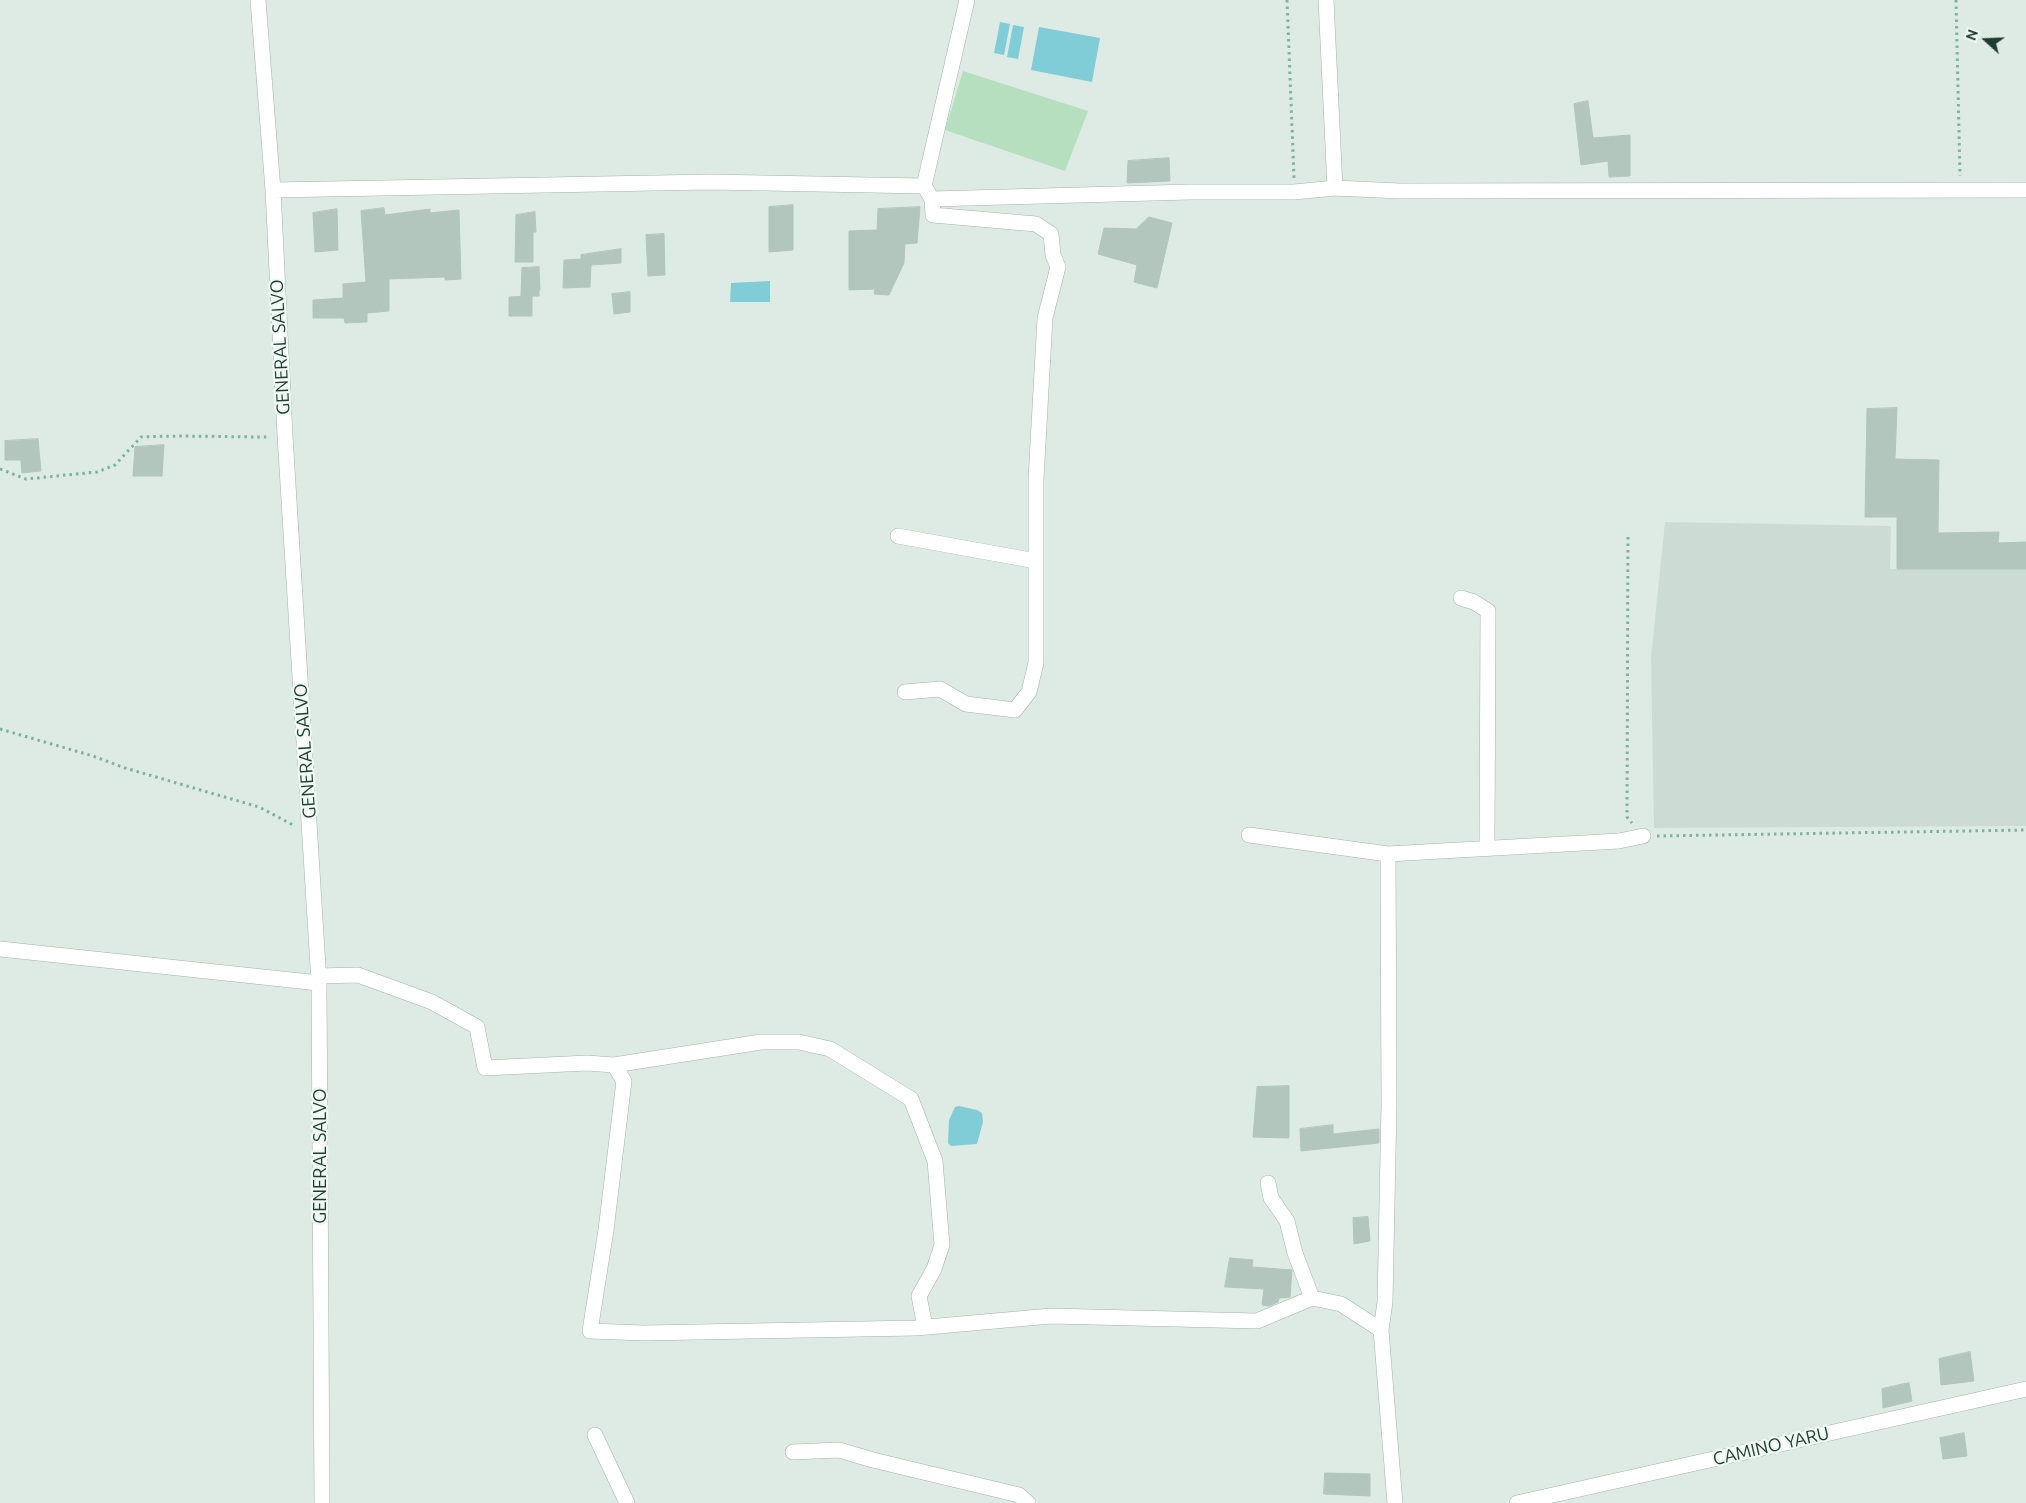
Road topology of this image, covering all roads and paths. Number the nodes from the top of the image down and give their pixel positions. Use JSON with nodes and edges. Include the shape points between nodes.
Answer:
{"nodes":[{"id":1,"x":258,"y":0,"type":"edge"},
{"id":2,"x":967,"y":0,"type":"edge"},
{"id":3,"x":1287,"y":0,"type":"edge"},
{"id":4,"x":1326,"y":0,"type":"edge"},
{"id":5,"x":1956,"y":0,"type":"edge"},
{"id":6,"x":1335,"y":188,"type":"junction"},
{"id":7,"x":1960,"y":189,"type":"junction"},
{"id":8,"x":272,"y":190,"type":"junction"},
{"id":9,"x":2026,"y":190,"type":"edge"},
{"id":10,"x":1294,"y":192,"type":"junction"},
{"id":11,"x":928,"y":193,"type":"junction"},
{"id":12,"x":285,"y":436,"type":"junction"},
{"id":13,"x":0,"y":470,"type":"edge"},
{"id":14,"x":898,"y":536,"type":"dead end"},
{"id":15,"x":1628,"y":537,"type":"dead end"},
{"id":16,"x":1036,"y":561,"type":"junction"},
{"id":17,"x":1461,"y":598,"type":"dead end"},
{"id":18,"x":905,"y":692,"type":"dead end"},
{"id":19,"x":0,"y":729,"type":"edge"},
{"id":20,"x":2026,"y":830,"type":"edge"},
{"id":21,"x":311,"y":835,"type":"junction"},
{"id":22,"x":1249,"y":836,"type":"dead end"},
{"id":23,"x":1643,"y":836,"type":"junction"},
{"id":24,"x":1486,"y":847,"type":"junction"},
{"id":25,"x":1388,"y":854,"type":"junction"},
{"id":26,"x":0,"y":949,"type":"edge"},
{"id":27,"x":318,"y":979,"type":"junction"},
{"id":28,"x":614,"y":1065,"type":"junction"},
{"id":29,"x":1268,"y":1184,"type":"dead end"},
{"id":30,"x":1312,"y":1298,"type":"junction"},
{"id":31,"x":926,"y":1327,"type":"junction"},
{"id":32,"x":1381,"y":1330,"type":"junction"},
{"id":33,"x":2026,"y":1389,"type":"edge"},
{"id":34,"x":596,"y":1435,"type":"dead end"},
{"id":35,"x":794,"y":1452,"type":"dead end"},
{"id":36,"x":322,"y":1503,"type":"edge"},
{"id":37,"x":627,"y":1503,"type":"edge"},
{"id":38,"x":1028,"y":1503,"type":"edge"},
{"id":39,"x":1395,"y":1503,"type":"edge"},
{"id":40,"x":1517,"y":1503,"type":"edge"}],
"edges":[{"from":1,"to":8,"type":"street","name":"GENERAL SALVO"},
{"from":2,"to":11,"type":"street"},
{"from":3,"to":10,"type":"path"},
{"from":4,"to":6,"type":"street"},
{"from":5,"to":7,"type":"path"},
{"from":6,"to":7,"type":"street","via":[[1398,191]]},
{"from":6,"to":10,"type":"street"},
{"from":7,"to":9,"type":"street"},
{"from":8,"to":11,"type":"street","via":[[710,182]]},
{"from":8,"to":12,"type":"street","name":"GENERAL SALVO"},
{"from":10,"to":11,"type":"street"},
{"from":11,"to":16,"type":"street","via":[[933,215],[1036,224],[1050,234],[1058,267],[1045,318],[1036,479]]},
{"from":12,"to":13,"type":"path","via":[[142,437],[115,465],[97,472],[26,479]]},
{"from":12,"to":21,"type":"street","name":"GENERAL SALVO"},
{"from":14,"to":16,"type":"street"},
{"from":15,"to":23,"type":"path","via":[[1627,817]]},
{"from":16,"to":18,"type":"street","via":[[1036,663],[1029,692],[1015,710],[966,704],[940,689]]},
{"from":17,"to":24,"type":"street","via":[[1488,611]]},
{"from":19,"to":21,"type":"path","via":[[259,807]]},
{"from":20,"to":23,"type":"path"},
{"from":21,"to":27,"type":"street","name":"GENERAL SALVO"},
{"from":22,"to":25,"type":"street"},
{"from":23,"to":24,"type":"street","via":[[1619,841]]},
{"from":24,"to":25,"type":"street"},
{"from":25,"to":32,"type":"street","via":[[1389,1105],[1385,1302]]},
{"from":26,"to":27,"type":"street"},
{"from":27,"to":28,"type":"street","via":[[358,975],[432,1002],[477,1027],[485,1068],[587,1062]]},
{"from":27,"to":36,"type":"street","name":"GENERAL SALVO"},
{"from":28,"to":31,"type":"street","via":[[761,1042],[799,1042],[830,1049],[911,1098],[935,1161],[942,1245],[934,1269],[919,1296]]},
{"from":28,"to":31,"type":"street","via":[[624,1081],[590,1331]]},
{"from":29,"to":30,"type":"street","via":[[1271,1198],[1287,1221]]},
{"from":30,"to":31,"type":"street","via":[[1258,1321],[1051,1316]]},
{"from":30,"to":32,"type":"street","via":[[1341,1304]]},
{"from":32,"to":39,"type":"street"},
{"from":33,"to":40,"type":"street","name":"CAMINO YARU"},
{"from":34,"to":37,"type":"street"},
{"from":35,"to":38,"type":"street","via":[[839,1450],[1020,1495]]}]}
